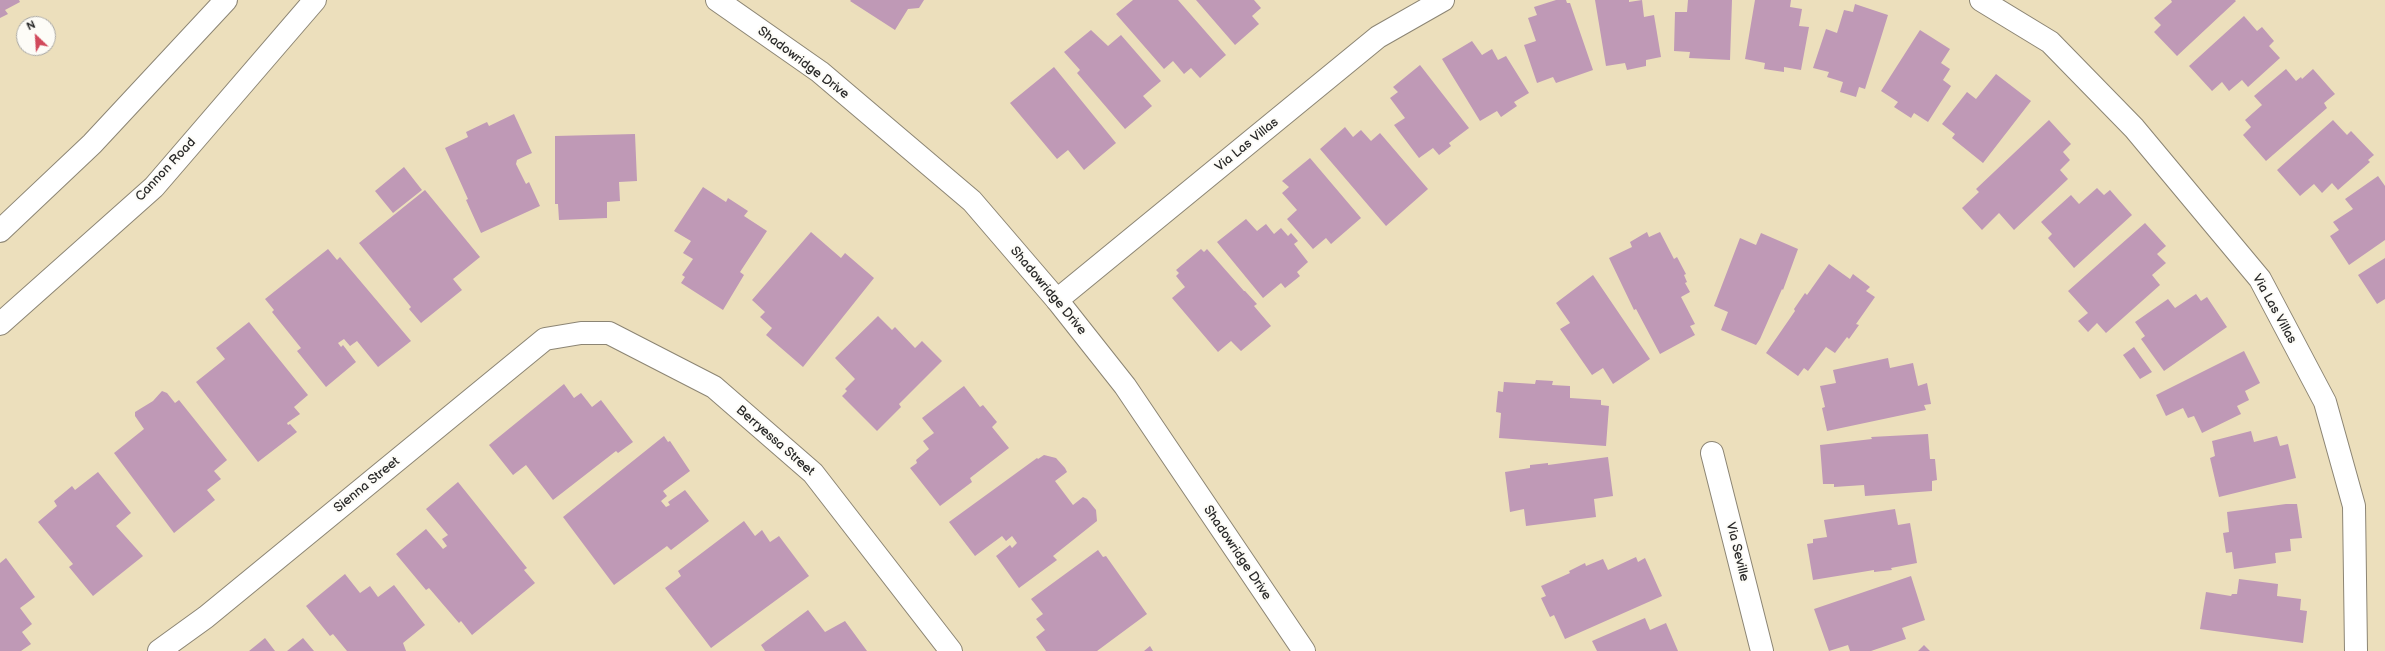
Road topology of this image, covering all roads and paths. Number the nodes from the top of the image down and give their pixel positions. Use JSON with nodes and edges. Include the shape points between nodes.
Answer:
{"nodes":[{"id":1,"x":226,"y":0,"type":"edge"},
{"id":2,"x":315,"y":0,"type":"edge"},
{"id":3,"x":1443,"y":0,"type":"edge"},
{"id":4,"x":1981,"y":0,"type":"edge"},
{"id":5,"x":730,"y":4,"type":"edge"},
{"id":6,"x":0,"y":231,"type":"edge"},
{"id":7,"x":1057,"y":300,"type":"junction"},
{"id":8,"x":0,"y":324,"type":"edge"},
{"id":9,"x":582,"y":333,"type":"joint"},
{"id":10,"x":1712,"y":453,"type":"dead end"},
{"id":11,"x":159,"y":651,"type":"edge"},
{"id":12,"x":951,"y":651,"type":"edge"},
{"id":13,"x":1304,"y":651,"type":"edge"},
{"id":14,"x":1762,"y":651,"type":"edge"},
{"id":15,"x":2356,"y":651,"type":"edge"}],
"edges":[{"from":1,"to":6,"type":"street","via":[[92,144]]},
{"from":2,"to":8,"type":"street","name":"Cannon Road","via":[[154,186]]},
{"from":3,"to":7,"type":"street","name":"Via Las Villas","via":[[1378,37]]},
{"from":4,"to":15,"type":"street","name":"Via Las Villas","via":[[2050,42],[2134,128],[2260,279],[2325,402],[2354,506]]},
{"from":5,"to":7,"type":"street","name":"Shadowridge Drive","via":[[820,72],[972,202]]},
{"from":7,"to":13,"type":"street","name":"Shadowridge Drive","via":[[1125,386]]},
{"from":9,"to":11,"type":"street","name":"Sienna Street","via":[[545,339],[206,617]]},
{"from":9,"to":12,"type":"street","name":"Berryessa Street","via":[[609,332],[714,387],[813,473]]},
{"from":10,"to":14,"type":"street","name":"Via Seville"}]}
